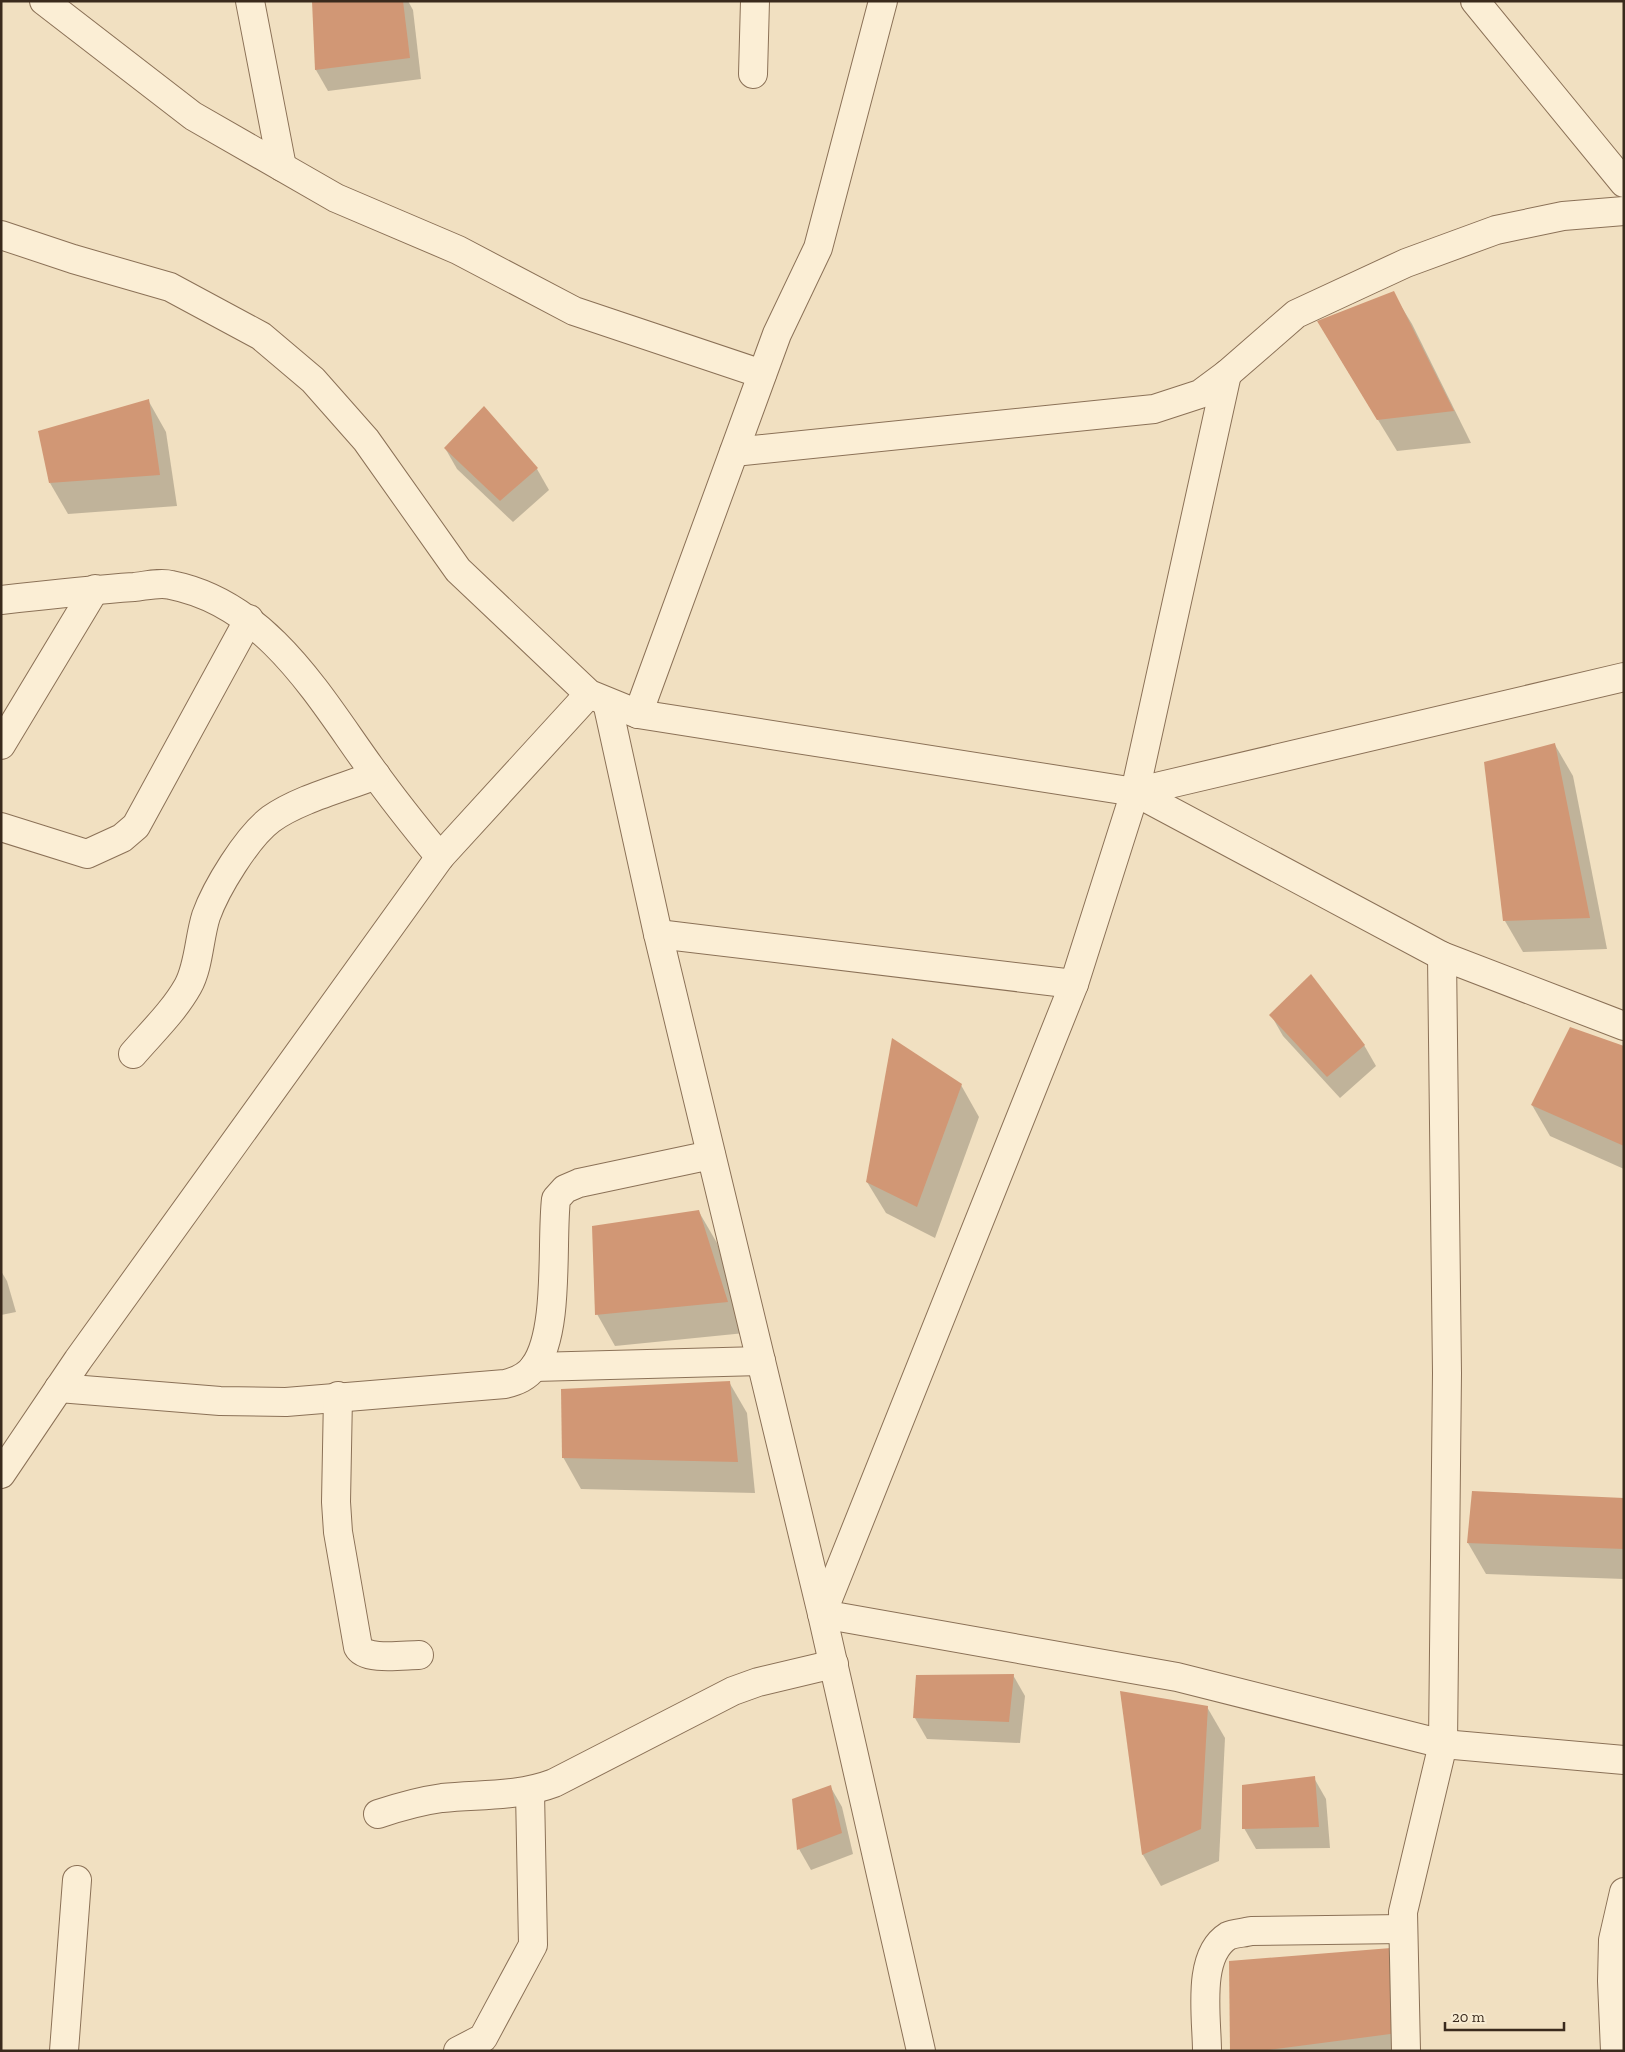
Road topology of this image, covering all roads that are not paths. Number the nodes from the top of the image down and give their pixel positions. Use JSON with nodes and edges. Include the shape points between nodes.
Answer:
{"nodes":[{"id":1,"x":44,"y":1,"type":"edge"},
{"id":2,"x":250,"y":1,"type":"edge"},
{"id":3,"x":755,"y":1,"type":"edge"},
{"id":4,"x":883,"y":1,"type":"edge"},
{"id":5,"x":1475,"y":1,"type":"edge"},
{"id":6,"x":753,"y":74,"type":"dead end"},
{"id":7,"x":282,"y":166,"type":"junction"},
{"id":8,"x":1624,"y":182,"type":"edge"},
{"id":9,"x":1624,"y":211,"type":"edge"},
{"id":10,"x":1,"y":235,"type":"edge"},
{"id":11,"x":762,"y":374,"type":"junction"},
{"id":12,"x":1227,"y":374,"type":"junction"},
{"id":13,"x":734,"y":452,"type":"junction"},
{"id":14,"x":95,"y":589,"type":"junction"},
{"id":15,"x":1,"y":600,"type":"edge"},
{"id":16,"x":249,"y":619,"type":"junction"},
{"id":17,"x":1624,"y":677,"type":"edge"},
{"id":18,"x":598,"y":698,"type":"junction"},
{"id":19,"x":638,"y":714,"type":"junction"},
{"id":20,"x":1,"y":745,"type":"edge"},
{"id":21,"x":376,"y":775,"type":"junction"},
{"id":22,"x":1135,"y":792,"type":"junction"},
{"id":23,"x":1,"y":827,"type":"edge"},
{"id":24,"x":440,"y":857,"type":"junction"},
{"id":25,"x":658,"y":934,"type":"junction"},
{"id":26,"x":1442,"y":956,"type":"junction"},
{"id":27,"x":1074,"y":984,"type":"junction"},
{"id":28,"x":1624,"y":1026,"type":"edge"},
{"id":29,"x":133,"y":1054,"type":"dead end"},
{"id":30,"x":711,"y":1155,"type":"junction"},
{"id":31,"x":761,"y":1361,"type":"junction"},
{"id":32,"x":534,"y":1367,"type":"junction"},
{"id":33,"x":58,"y":1388,"type":"junction"},
{"id":34,"x":338,"y":1396,"type":"junction"},
{"id":35,"x":1,"y":1474,"type":"edge"},
{"id":36,"x":822,"y":1614,"type":"junction"},
{"id":37,"x":420,"y":1655,"type":"dead end"},
{"id":38,"x":834,"y":1664,"type":"junction"},
{"id":39,"x":1443,"y":1744,"type":"junction"},
{"id":40,"x":1624,"y":1760,"type":"edge"},
{"id":41,"x":530,"y":1792,"type":"junction"},
{"id":42,"x":378,"y":1814,"type":"dead end"},
{"id":43,"x":77,"y":1880,"type":"dead end"},
{"id":44,"x":1624,"y":1892,"type":"edge"},
{"id":45,"x":1403,"y":1929,"type":"junction"},
{"id":46,"x":64,"y":2051,"type":"edge"},
{"id":47,"x":458,"y":2051,"type":"edge"},
{"id":48,"x":921,"y":2051,"type":"edge"},
{"id":49,"x":1207,"y":2051,"type":"edge"},
{"id":50,"x":1406,"y":2051,"type":"edge"},
{"id":51,"x":1615,"y":2051,"type":"edge"}],
"edges":[{"from":1,"to":7,"type":"street","via":[[193,116]]},
{"from":2,"to":7,"type":"street"},
{"from":3,"to":6,"type":"street"},
{"from":4,"to":11,"type":"street","via":[[818,248],[777,334]]},
{"from":5,"to":8,"type":"street"},
{"from":7,"to":11,"type":"street","via":[[336,198],[458,250],[574,311]]},
{"from":9,"to":12,"type":"street","via":[[1563,216],[1496,230],[1406,263],[1296,314]]},
{"from":10,"to":18,"type":"street","via":[[170,287],[261,336],[313,380],[366,440],[458,570]]},
{"from":11,"to":13,"type":"street"},
{"from":12,"to":13,"type":"street","via":[[1200,394],[1154,409]]},
{"from":12,"to":22,"type":"street"},
{"from":13,"to":19,"type":"street"},
{"from":14,"to":15,"type":"street"},
{"from":14,"to":16,"type":"street","via":[[170,584],[211,598]]},
{"from":14,"to":20,"type":"street"},
{"from":16,"to":21,"type":"street","via":[[294,661]]},
{"from":16,"to":23,"type":"street","via":[[136,826],[122,838],[87,854]]},
{"from":17,"to":22,"type":"street"},
{"from":18,"to":19,"type":"street"},
{"from":18,"to":24,"type":"street"},
{"from":18,"to":25,"type":"street"},
{"from":19,"to":22,"type":"street"},
{"from":21,"to":24,"type":"street"},
{"from":21,"to":29,"type":"street","via":[[300,804],[272,819],[253,835],[237,857],[207,915],[189,984]]},
{"from":22,"to":26,"type":"street"},
{"from":22,"to":27,"type":"street"},
{"from":24,"to":33,"type":"street"},
{"from":25,"to":27,"type":"street"},
{"from":25,"to":30,"type":"street"},
{"from":26,"to":28,"type":"street"},
{"from":26,"to":39,"type":"street","via":[[1447,1374]]},
{"from":27,"to":36,"type":"street"},
{"from":30,"to":31,"type":"street"},
{"from":30,"to":32,"type":"street","via":[[579,1183],[565,1189],[556,1199],[550,1312],[546,1342]]},
{"from":31,"to":32,"type":"street"},
{"from":31,"to":36,"type":"street"},
{"from":32,"to":34,"type":"street","via":[[520,1380],[505,1384]]},
{"from":33,"to":34,"type":"street","via":[[220,1401],[286,1402]]},
{"from":33,"to":35,"type":"street"},
{"from":34,"to":37,"type":"street","via":[[338,1532],[358,1647],[360,1652],[370,1656]]},
{"from":36,"to":38,"type":"street"},
{"from":36,"to":39,"type":"street","via":[[1177,1677]]},
{"from":38,"to":41,"type":"street","via":[[733,1691],[554,1783]]},
{"from":38,"to":48,"type":"street"},
{"from":39,"to":40,"type":"street"},
{"from":39,"to":45,"type":"street","via":[[1403,1912]]},
{"from":41,"to":42,"type":"street","via":[[443,1798]]},
{"from":41,"to":47,"type":"street","via":[[533,1945],[483,2038]]},
{"from":43,"to":46,"type":"street"},
{"from":44,"to":51,"type":"street","via":[[1613,1940]]},
{"from":45,"to":49,"type":"street","via":[[1251,1931],[1230,1935],[1215,1948],[1206,1972]]},
{"from":45,"to":50,"type":"street"}]}
